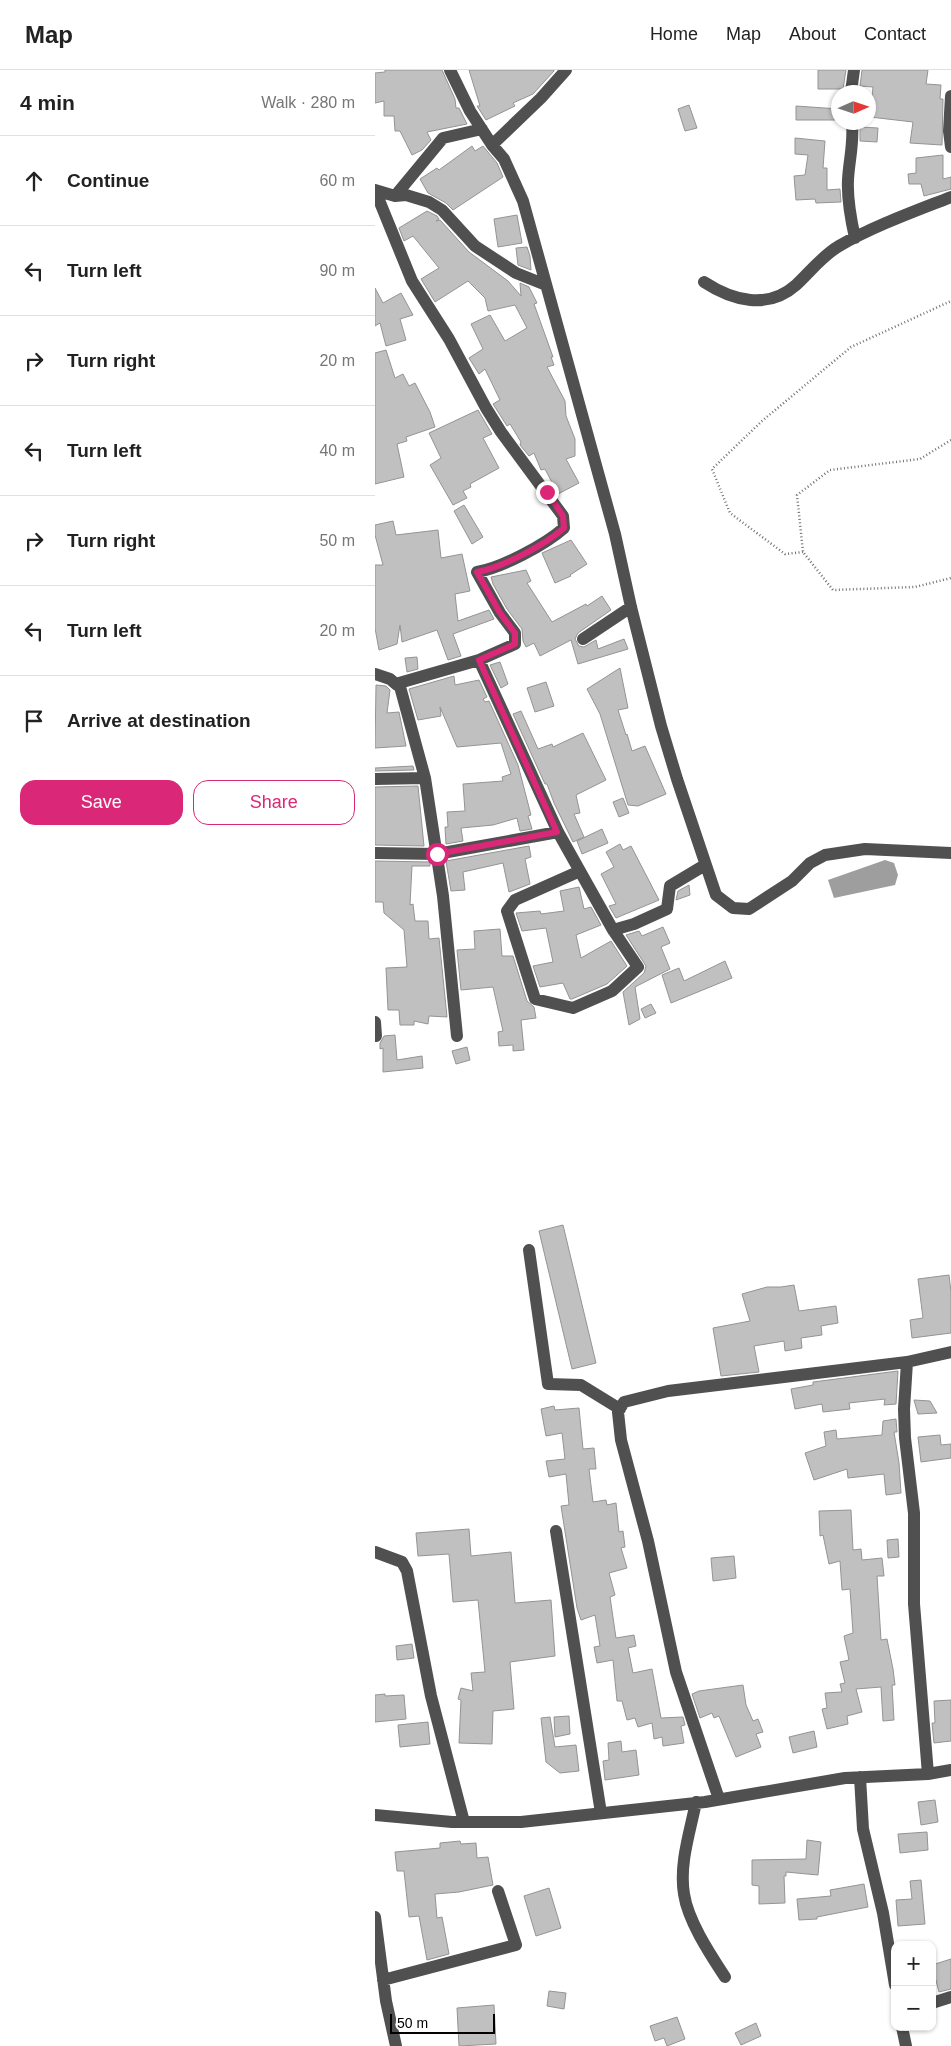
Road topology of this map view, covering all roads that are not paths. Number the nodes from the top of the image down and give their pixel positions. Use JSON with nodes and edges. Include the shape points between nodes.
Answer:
{"nodes":[{"id":1,"x":450,"y":70,"type":"edge"},
{"id":2,"x":566,"y":70,"type":"edge"},
{"id":3,"x":853,"y":70,"type":"edge"},
{"id":4,"x":852,"y":85,"type":"edge"},
{"id":5,"x":951,"y":96,"type":"edge"},
{"id":6,"x":482,"y":129,"type":"junction"},
{"id":7,"x":852,"y":130,"type":"edge"},
{"id":8,"x":492,"y":145,"type":"junction"},
{"id":9,"x":951,"y":147,"type":"edge"},
{"id":10,"x":375,"y":190,"type":"edge"},
{"id":11,"x":375,"y":196,"type":"edge"},
{"id":12,"x":395,"y":196,"type":"junction"},
{"id":13,"x":951,"y":197,"type":"edge"},
{"id":14,"x":855,"y":238,"type":"junction"},
{"id":15,"x":704,"y":282,"type":"dead end"},
{"id":16,"x":546,"y":286,"type":"junction"},
{"id":17,"x":631,"y":607,"type":"junction"},
{"id":18,"x":583,"y":639,"type":"dead end"},
{"id":19,"x":479,"y":660,"type":"junction"},
{"id":20,"x":375,"y":674,"type":"edge"},
{"id":21,"x":399,"y":684,"type":"junction"},
{"id":22,"x":425,"y":778,"type":"junction"},
{"id":23,"x":375,"y":779,"type":"edge"},
{"id":24,"x":557,"y":832,"type":"junction"},
{"id":25,"x":951,"y":853,"type":"edge"},
{"id":26,"x":375,"y":854,"type":"edge"},
{"id":27,"x":437,"y":854,"type":"junction"},
{"id":28,"x":705,"y":865,"type":"junction"},
{"id":29,"x":580,"y":871,"type":"junction"},
{"id":30,"x":613,"y":930,"type":"junction"},
{"id":31,"x":375,"y":1022,"type":"edge"},
{"id":32,"x":376,"y":1036,"type":"edge"},
{"id":33,"x":457,"y":1036,"type":"dead end"},
{"id":34,"x":529,"y":1250,"type":"dead end"},
{"id":35,"x":951,"y":1352,"type":"edge"},
{"id":36,"x":907,"y":1362,"type":"junction"},
{"id":37,"x":620,"y":1409,"type":"junction"},
{"id":38,"x":556,"y":1531,"type":"dead end"},
{"id":39,"x":375,"y":1552,"type":"edge"},
{"id":40,"x":951,"y":1770,"type":"edge"},
{"id":41,"x":928,"y":1774,"type":"junction"},
{"id":42,"x":860,"y":1777,"type":"junction"},
{"id":43,"x":719,"y":1799,"type":"junction"},
{"id":44,"x":696,"y":1802,"type":"junction"},
{"id":45,"x":601,"y":1813,"type":"junction"},
{"id":46,"x":375,"y":1815,"type":"edge"},
{"id":47,"x":464,"y":1822,"type":"junction"},
{"id":48,"x":498,"y":1891,"type":"dead end"},
{"id":49,"x":375,"y":1916,"type":"edge"},
{"id":50,"x":891,"y":1961,"type":"edge"},
{"id":51,"x":725,"y":1977,"type":"dead end"},
{"id":52,"x":383,"y":1980,"type":"junction"},
{"id":53,"x":951,"y":1997,"type":"edge"},
{"id":54,"x":936,"y":2002,"type":"edge"},
{"id":55,"x":903,"y":2031,"type":"edge"},
{"id":56,"x":396,"y":2046,"type":"edge"},
{"id":57,"x":906,"y":2046,"type":"edge"}],
"edges":[{"from":1,"to":6,"type":"street"},
{"from":2,"to":8,"type":"street"},
{"from":3,"to":4,"type":"street"},
{"from":5,"to":9,"type":"street"},
{"from":6,"to":8,"type":"street"},
{"from":6,"to":12,"type":"street","via":[[443,138]]},
{"from":7,"to":14,"type":"street","via":[[853,152],[848,181]]},
{"from":8,"to":16,"type":"street","via":[[504,159],[523,200]]},
{"from":10,"to":12,"type":"street"},
{"from":11,"to":19,"type":"street","via":[[412,282],[449,339],[486,408],[563,516],[564,528],[556,536],[491,570],[477,572],[516,638],[515,644]]},
{"from":12,"to":16,"type":"street","via":[[406,195],[429,202],[442,210],[475,246],[516,273]]},
{"from":13,"to":14,"type":"street"},
{"from":14,"to":15,"type":"street","via":[[836,248],[781,296],[744,301],[720,293]]},
{"from":16,"to":17,"type":"street","via":[[615,534]]},
{"from":17,"to":18,"type":"street"},
{"from":17,"to":28,"type":"street","via":[[661,726]]},
{"from":19,"to":21,"type":"street"},
{"from":19,"to":24,"type":"street"},
{"from":20,"to":21,"type":"street"},
{"from":21,"to":22,"type":"street"},
{"from":22,"to":23,"type":"street"},
{"from":22,"to":27,"type":"street"},
{"from":24,"to":27,"type":"street"},
{"from":24,"to":29,"type":"street"},
{"from":25,"to":28,"type":"street","via":[[865,849],[825,856],[810,863],[792,881],[749,909],[733,908],[716,895]]},
{"from":26,"to":27,"type":"street"},
{"from":27,"to":33,"type":"street"},
{"from":28,"to":30,"type":"street","via":[[670,886],[667,909]]},
{"from":29,"to":30,"type":"street"},
{"from":29,"to":30,"type":"street","via":[[515,900],[507,911],[535,999],[573,1008],[612,991],[638,967]]},
{"from":31,"to":32,"type":"street"},
{"from":34,"to":37,"type":"street","via":[[548,1384],[581,1385]]},
{"from":35,"to":36,"type":"street"},
{"from":36,"to":37,"type":"street","via":[[668,1391],[634,1398],[624,1402]]},
{"from":36,"to":41,"type":"street","via":[[905,1438],[914,1513],[914,1604]]},
{"from":37,"to":43,"type":"street","via":[[621,1440],[648,1541],[676,1672]]},
{"from":38,"to":45,"type":"street"},
{"from":39,"to":47,"type":"street","via":[[402,1562],[407,1571],[431,1696]]},
{"from":40,"to":41,"type":"street"},
{"from":41,"to":42,"type":"street"},
{"from":42,"to":43,"type":"street"},
{"from":42,"to":50,"type":"street","via":[[863,1829]]},
{"from":43,"to":44,"type":"street"},
{"from":44,"to":45,"type":"street"},
{"from":44,"to":51,"type":"street","via":[[683,1866],[684,1895],[699,1936]]},
{"from":45,"to":47,"type":"street","via":[[521,1822]]},
{"from":46,"to":47,"type":"street"},
{"from":48,"to":52,"type":"street","via":[[516,1945]]},
{"from":49,"to":52,"type":"street"},
{"from":52,"to":56,"type":"street"},
{"from":53,"to":54,"type":"street"},
{"from":55,"to":57,"type":"street"}]}
